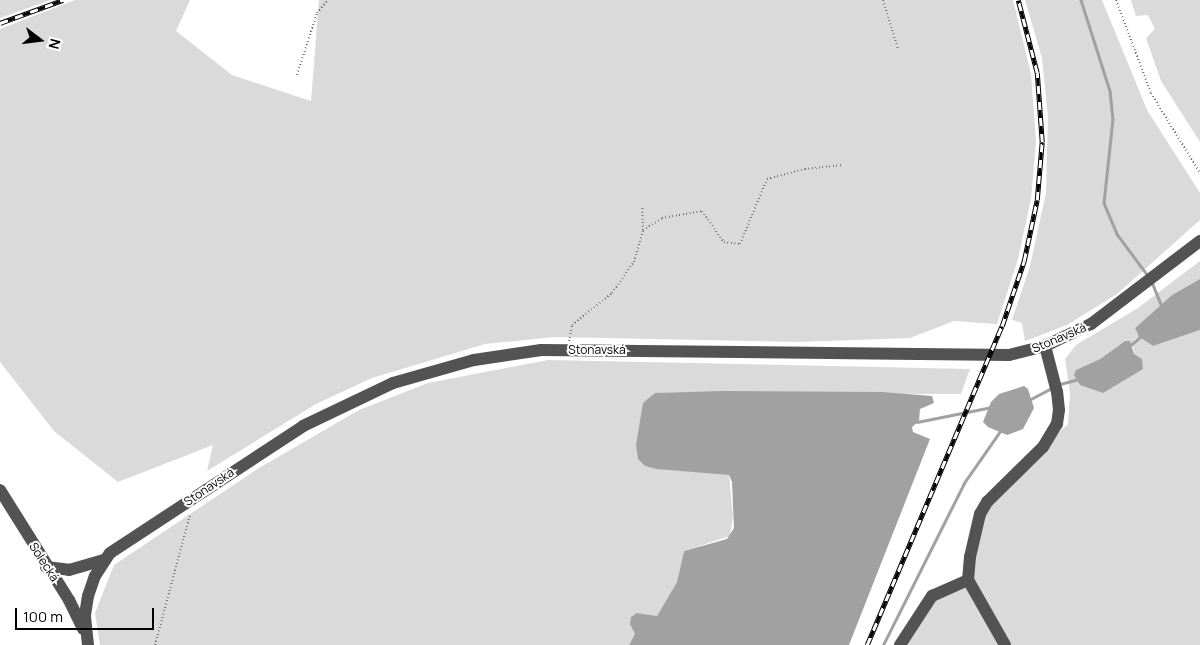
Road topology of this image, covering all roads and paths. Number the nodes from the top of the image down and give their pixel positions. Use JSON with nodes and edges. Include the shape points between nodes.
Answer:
{"nodes":[{"id":1,"x":328,"y":0,"type":"edge"},
{"id":2,"x":883,"y":0,"type":"edge"},
{"id":3,"x":1116,"y":0,"type":"edge"},
{"id":4,"x":898,"y":49,"type":"dead end"},
{"id":5,"x":297,"y":75,"type":"dead end"},
{"id":6,"x":843,"y":166,"type":"dead end"},
{"id":7,"x":1200,"y":173,"type":"edge"},
{"id":8,"x":642,"y":206,"type":"dead end"},
{"id":9,"x":643,"y":230,"type":"junction"},
{"id":10,"x":1200,"y":241,"type":"edge"},
{"id":11,"x":1045,"y":346,"type":"junction"},
{"id":12,"x":566,"y":350,"type":"junction"},
{"id":13,"x":0,"y":490,"type":"edge"},
{"id":14,"x":194,"y":498,"type":"junction"},
{"id":15,"x":105,"y":560,"type":"junction"},
{"id":16,"x":46,"y":567,"type":"junction"},
{"id":17,"x":968,"y":580,"type":"junction"},
{"id":18,"x":87,"y":640,"type":"edge"},
{"id":19,"x":155,"y":645,"type":"edge"},
{"id":20,"x":900,"y":645,"type":"edge"},
{"id":21,"x":1005,"y":645,"type":"edge"}],
"edges":[{"from":1,"to":5,"type":"path","via":[[317,13]]},
{"from":2,"to":4,"type":"path"},
{"from":3,"to":7,"type":"path","via":[[1151,93]]},
{"from":6,"to":9,"type":"path","via":[[805,169],[767,179],[740,244],[724,242],[702,211],[662,218]]},
{"from":8,"to":9,"type":"path"},
{"from":9,"to":12,"type":"path","via":[[634,262],[612,294],[572,325]]},
{"from":10,"to":11,"type":"street","name":"Stonavská","via":[[1106,313]]},
{"from":11,"to":12,"type":"street","name":"Stonavská","via":[[989,356]]},
{"from":11,"to":17,"type":"street","via":[[1057,392],[1059,410],[1056,424],[1043,447],[999,487],[980,514]]},
{"from":12,"to":14,"type":"street","name":"Stonavská","via":[[492,356],[393,383],[311,421]]},
{"from":13,"to":16,"type":"street","name":"Solecká"},
{"from":14,"to":15,"type":"street","name":"Stonavská"},
{"from":14,"to":19,"type":"path"},
{"from":15,"to":16,"type":"street","via":[[69,570]]},
{"from":15,"to":18,"type":"street","name":"Stonavská","via":[[88,596]]},
{"from":16,"to":18,"type":"street","name":"Solecká","via":[[69,600]]},
{"from":17,"to":20,"type":"street","via":[[932,596]]},
{"from":17,"to":21,"type":"street"}]}
